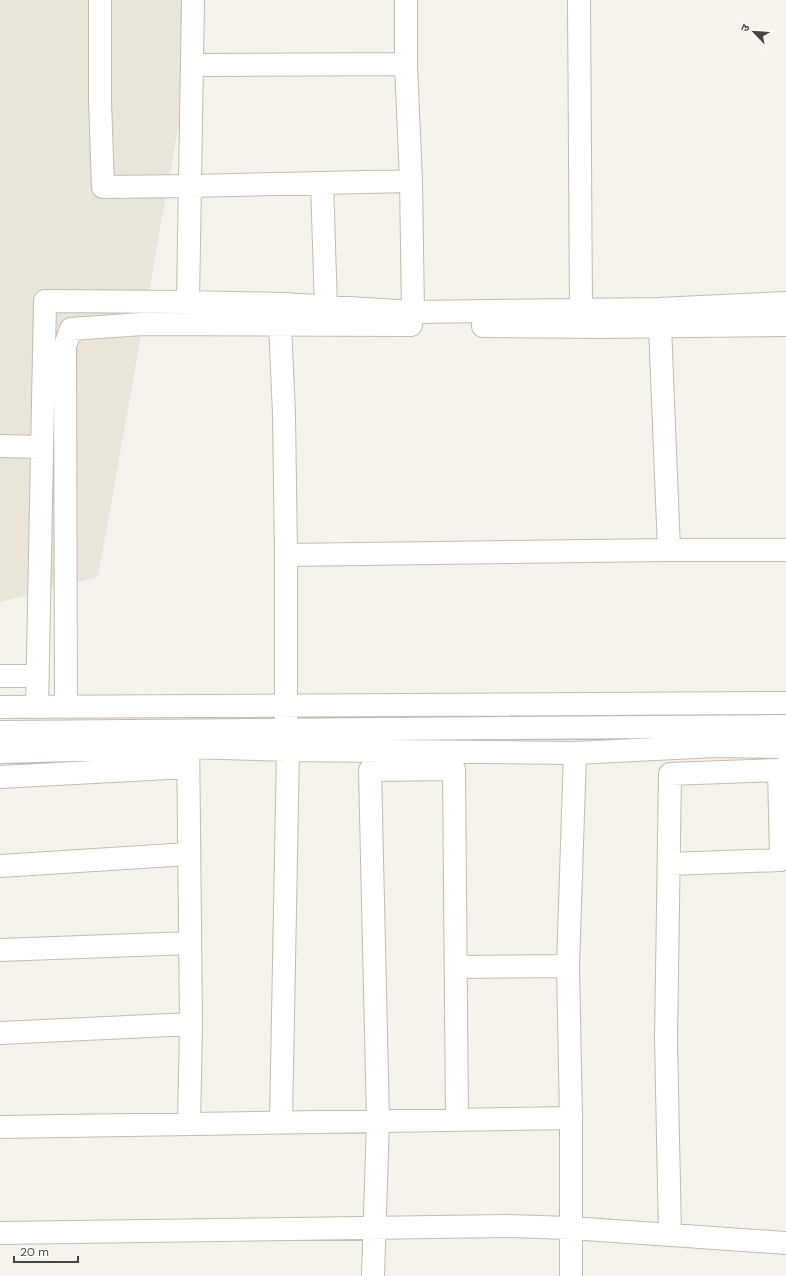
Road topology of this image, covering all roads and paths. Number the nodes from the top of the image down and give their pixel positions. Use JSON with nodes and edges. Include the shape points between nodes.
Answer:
{"nodes":[{"id":1,"x":100,"y":0,"type":"edge"},
{"id":2,"x":193,"y":0,"type":"edge"},
{"id":3,"x":406,"y":0,"type":"edge"},
{"id":4,"x":579,"y":0,"type":"edge"},
{"id":5,"x":406,"y":64,"type":"junction"},
{"id":6,"x":192,"y":65,"type":"junction"},
{"id":7,"x":412,"y":181,"type":"junction"},
{"id":8,"x":322,"y":183,"type":"junction"},
{"id":9,"x":190,"y":186,"type":"junction"},
{"id":10,"x":188,"y":302,"type":"junction"},
{"id":11,"x":786,"y":303,"type":"edge"},
{"id":12,"x":326,"y":307,"type":"junction"},
{"id":13,"x":581,"y":310,"type":"junction"},
{"id":14,"x":413,"y":312,"type":"junction"},
{"id":15,"x":659,"y":318,"type":"junction"},
{"id":16,"x":280,"y":325,"type":"junction"},
{"id":17,"x":786,"y":325,"type":"edge"},
{"id":18,"x":0,"y":446,"type":"edge"},
{"id":19,"x":42,"y":447,"type":"junction"},
{"id":20,"x":669,"y":550,"type":"junction"},
{"id":21,"x":786,"y":550,"type":"edge"},
{"id":22,"x":286,"y":555,"type":"junction"},
{"id":23,"x":0,"y":676,"type":"edge"},
{"id":24,"x":38,"y":676,"type":"junction"},
{"id":25,"x":786,"y":703,"type":"edge"},
{"id":26,"x":286,"y":705,"type":"junction"},
{"id":27,"x":0,"y":707,"type":"edge"},
{"id":28,"x":37,"y":707,"type":"junction"},
{"id":29,"x":66,"y":707,"type":"junction"},
{"id":30,"x":786,"y":726,"type":"edge"},
{"id":31,"x":0,"y":732,"type":"edge"},
{"id":32,"x":287,"y":740,"type":"junction"},
{"id":33,"x":786,"y":747,"type":"edge"},
{"id":34,"x":188,"y":748,"type":"junction"},
{"id":35,"x":0,"y":752,"type":"edge"},
{"id":36,"x":575,"y":753,"type":"junction"},
{"id":37,"x":782,"y":768,"type":"edge"},
{"id":38,"x":0,"y":777,"type":"edge"},
{"id":39,"x":189,"y":854,"type":"junction"},
{"id":40,"x":669,"y":864,"type":"junction"},
{"id":41,"x":0,"y":866,"type":"edge"},
{"id":42,"x":190,"y":943,"type":"junction"},
{"id":43,"x":0,"y":950,"type":"edge"},
{"id":44,"x":568,"y":966,"type":"junction"},
{"id":45,"x":456,"y":967,"type":"junction"},
{"id":46,"x":191,"y":1024,"type":"junction"},
{"id":47,"x":0,"y":1033,"type":"edge"},
{"id":48,"x":571,"y":1118,"type":"junction"},
{"id":49,"x":457,"y":1120,"type":"junction"},
{"id":50,"x":378,"y":1121,"type":"junction"},
{"id":51,"x":281,"y":1122,"type":"junction"},
{"id":52,"x":188,"y":1124,"type":"junction"},
{"id":53,"x":0,"y":1127,"type":"edge"},
{"id":54,"x":375,"y":1228,"type":"junction"},
{"id":55,"x":571,"y":1228,"type":"junction"},
{"id":56,"x":0,"y":1233,"type":"edge"},
{"id":57,"x":670,"y":1235,"type":"junction"},
{"id":58,"x":786,"y":1243,"type":"edge"},
{"id":59,"x":374,"y":1276,"type":"edge"},
{"id":60,"x":571,"y":1276,"type":"edge"}],
"edges":[{"from":1,"to":9,"type":"street","via":[[103,186]]},
{"from":2,"to":6,"type":"street"},
{"from":3,"to":5,"type":"street"},
{"from":4,"to":13,"type":"street"},
{"from":5,"to":6,"type":"street"},
{"from":5,"to":7,"type":"street"},
{"from":6,"to":9,"type":"street"},
{"from":7,"to":8,"type":"street"},
{"from":7,"to":14,"type":"street"},
{"from":8,"to":9,"type":"street"},
{"from":8,"to":12,"type":"street"},
{"from":9,"to":10,"type":"street"},
{"from":10,"to":12,"type":"street"},
{"from":10,"to":19,"type":"street","via":[[46,301]]},
{"from":11,"to":15,"type":"street"},
{"from":12,"to":14,"type":"street"},
{"from":13,"to":14,"type":"street"},
{"from":13,"to":15,"type":"street"},
{"from":15,"to":16,"type":"street"},
{"from":15,"to":17,"type":"street"},
{"from":15,"to":20,"type":"street"},
{"from":16,"to":22,"type":"street"},
{"from":16,"to":29,"type":"street","via":[[142,324],[71,329],[65,346]]},
{"from":18,"to":19,"type":"street"},
{"from":19,"to":24,"type":"street"},
{"from":20,"to":21,"type":"street"},
{"from":20,"to":22,"type":"street"},
{"from":22,"to":26,"type":"street"},
{"from":23,"to":24,"type":"street"},
{"from":24,"to":28,"type":"street"},
{"from":25,"to":26,"type":"street"},
{"from":26,"to":29,"type":"street"},
{"from":26,"to":32,"type":"street"},
{"from":27,"to":28,"type":"street"},
{"from":28,"to":29,"type":"street"},
{"from":30,"to":32,"type":"street"},
{"from":31,"to":34,"type":"street"},
{"from":32,"to":34,"type":"street"},
{"from":32,"to":36,"type":"street"},
{"from":32,"to":51,"type":"street"},
{"from":33,"to":36,"type":"street","via":[[715,746]]},
{"from":34,"to":35,"type":"street"},
{"from":34,"to":38,"type":"street"},
{"from":34,"to":39,"type":"street"},
{"from":36,"to":44,"type":"street"},
{"from":37,"to":40,"type":"street","via":[[670,774]]},
{"from":37,"to":40,"type":"street","via":[[781,860]]},
{"from":39,"to":41,"type":"street"},
{"from":39,"to":42,"type":"street"},
{"from":40,"to":57,"type":"street","via":[[666,1039]]},
{"from":42,"to":43,"type":"street"},
{"from":42,"to":46,"type":"street"},
{"from":44,"to":45,"type":"street"},
{"from":44,"to":48,"type":"street"},
{"from":45,"to":49,"type":"street"},
{"from":45,"to":50,"type":"street","via":[[454,769],[370,770]]},
{"from":46,"to":47,"type":"street"},
{"from":46,"to":52,"type":"street"},
{"from":48,"to":49,"type":"street"},
{"from":48,"to":55,"type":"street"},
{"from":49,"to":50,"type":"street"},
{"from":50,"to":51,"type":"street"},
{"from":50,"to":54,"type":"street"},
{"from":51,"to":52,"type":"street"},
{"from":52,"to":53,"type":"street"},
{"from":54,"to":55,"type":"street"},
{"from":54,"to":56,"type":"street"},
{"from":54,"to":59,"type":"street"},
{"from":55,"to":57,"type":"street"},
{"from":55,"to":60,"type":"street"},
{"from":57,"to":58,"type":"street"}]}
